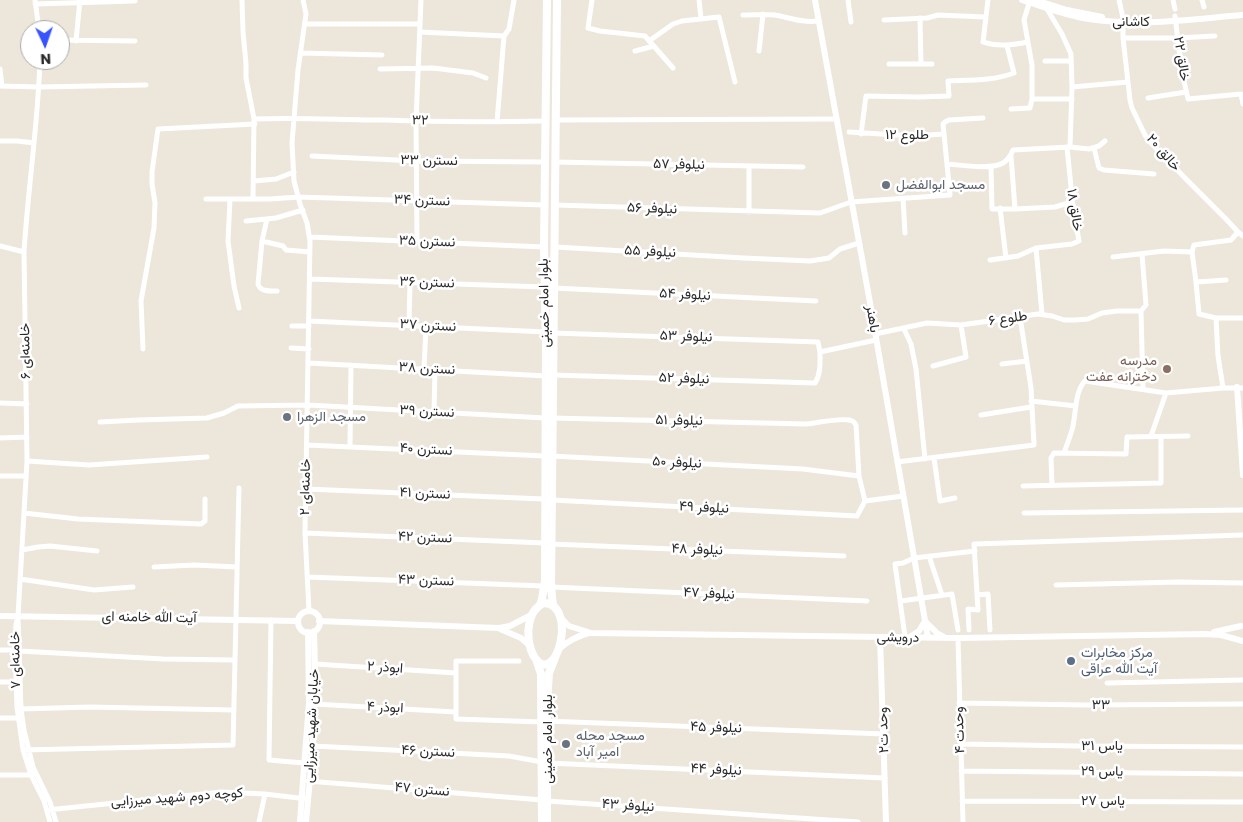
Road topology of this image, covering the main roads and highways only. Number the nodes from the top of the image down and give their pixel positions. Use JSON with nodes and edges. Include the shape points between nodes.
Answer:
{"nodes":[{"id":1,"x":547,"y":0,"type":"edge"},
{"id":2,"x":557,"y":0,"type":"edge"},
{"id":3,"x":546,"y":79,"type":"junction"},
{"id":4,"x":557,"y":79,"type":"junction"},
{"id":5,"x":550,"y":332,"type":"junction"},
{"id":6,"x":547,"y":586,"type":"junction"},
{"id":7,"x":540,"y":605,"type":"junction"},
{"id":8,"x":553,"y":605,"type":"junction"},
{"id":9,"x":555,"y":658,"type":"junction"},
{"id":10,"x":536,"y":660,"type":"junction"},
{"id":11,"x":544,"y":721,"type":"junction"},
{"id":12,"x":544,"y":801,"type":"junction"},
{"id":13,"x":542,"y":822,"type":"edge"},
{"id":14,"x":547,"y":822,"type":"edge"}],
"edges":[{"from":1,"to":3,"type":"main road","name":"بلوار امام خمینی"},
{"from":2,"to":4,"type":"main road","name":"بلوار امام خمینی"},
{"from":3,"to":4,"type":"main road"},
{"from":3,"to":5,"type":"main road","name":"بلوار امام خمینی","via":[[544,287]]},
{"from":4,"to":5,"type":"main road","name":"بلوار امام خمینی","via":[[556,247]]},
{"from":5,"to":6,"type":"main road","name":"بلوار امام خمینی"},
{"from":6,"to":7,"type":"main road","name":"بلوار امام خمینی"},
{"from":6,"to":8,"type":"main road","name":"بلوار امام خمینی"},
{"from":7,"to":8,"type":"main road"},
{"from":7,"to":10,"type":"main road","name":"بلوار امام خمینی","via":[[533,614],[529,629],[530,645]]},
{"from":8,"to":9,"type":"main road","name":"بلوار امام خمینی","via":[[560,617],[562,630],[560,649]]},
{"from":9,"to":10,"type":"main road","via":[[547,664]]},
{"from":9,"to":11,"type":"main road","name":"بلوار امام خمینی","via":[[549,673]]},
{"from":10,"to":11,"type":"main road","name":"بلوار امام خمینی","via":[[541,674]]},
{"from":11,"to":12,"type":"main road","name":"بلوار امام خمینی"},
{"from":12,"to":13,"type":"main road","name":"بلوار امام خمینی"},
{"from":12,"to":14,"type":"main road","name":"بلوار امام خمینی"}]}
